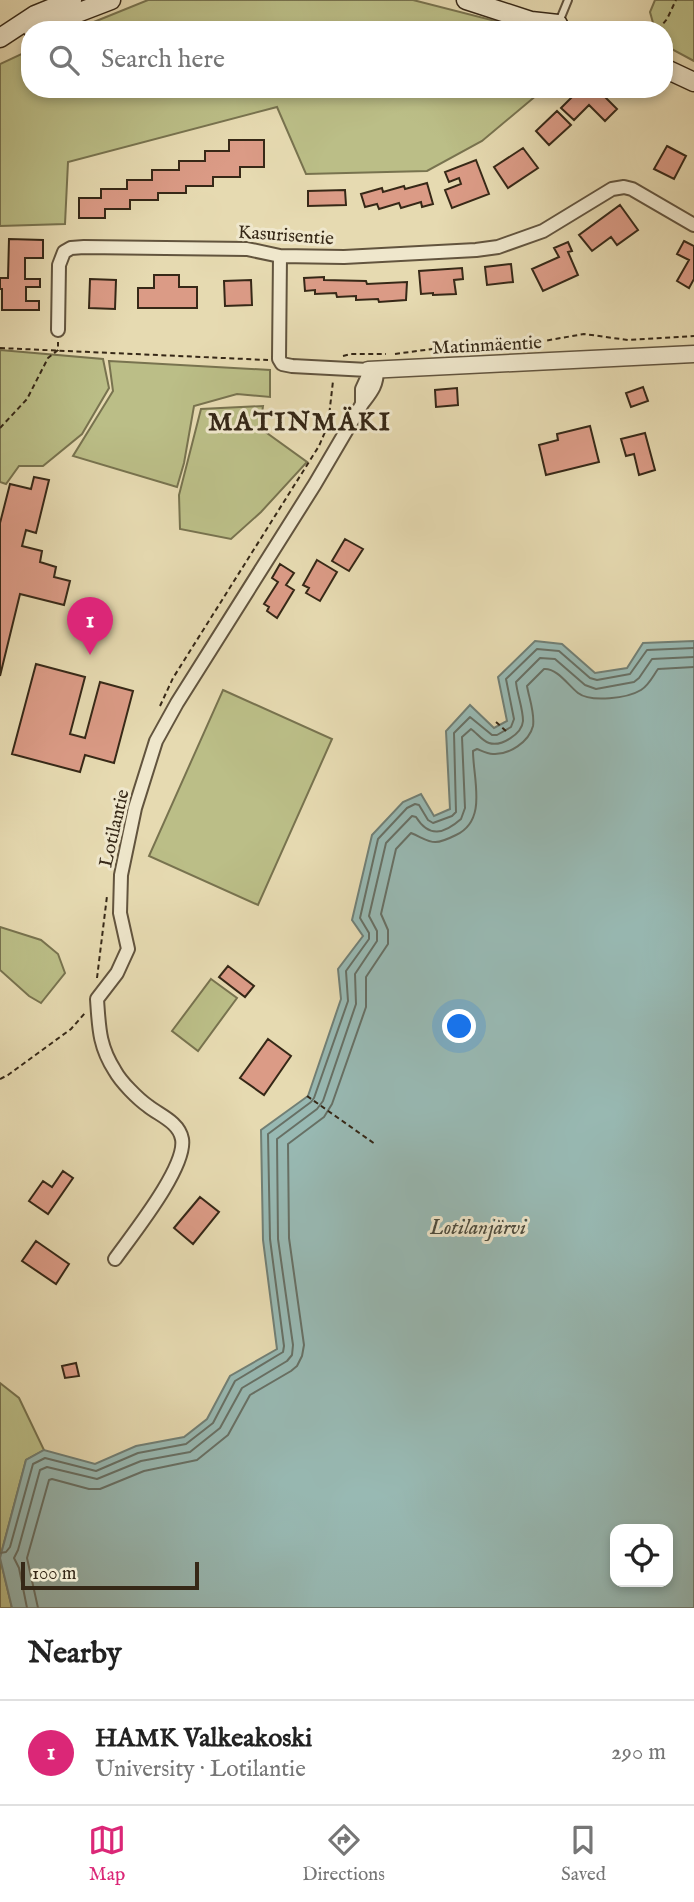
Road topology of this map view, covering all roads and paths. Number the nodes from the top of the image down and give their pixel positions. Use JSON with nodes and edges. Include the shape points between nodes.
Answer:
{"nodes":[{"id":1,"x":72,"y":0,"type":"edge"},
{"id":2,"x":111,"y":0,"type":"edge"},
{"id":3,"x":466,"y":0,"type":"edge"},
{"id":4,"x":503,"y":0,"type":"edge"},
{"id":5,"x":568,"y":0,"type":"edge"},
{"id":6,"x":676,"y":0,"type":"edge"},
{"id":7,"x":27,"y":21,"type":"edge"},
{"id":8,"x":55,"y":21,"type":"edge"},
{"id":9,"x":531,"y":21,"type":"edge"},
{"id":10,"x":555,"y":21,"type":"edge"},
{"id":11,"x":566,"y":21,"type":"edge"},
{"id":12,"x":665,"y":21,"type":"edge"},
{"id":13,"x":21,"y":25,"type":"edge"},
{"id":14,"x":21,"y":33,"type":"edge"},
{"id":15,"x":0,"y":40,"type":"edge"},
{"id":16,"x":673,"y":72,"type":"edge"},
{"id":17,"x":694,"y":82,"type":"edge"},
{"id":18,"x":694,"y":225,"type":"edge"},
{"id":19,"x":279,"y":256,"type":"junction"},
{"id":20,"x":58,"y":330,"type":"dead end"},
{"id":21,"x":694,"y":336,"type":"edge"},
{"id":22,"x":0,"y":348,"type":"edge"},
{"id":23,"x":58,"y":350,"type":"junction"},
{"id":24,"x":694,"y":354,"type":"edge"},
{"id":25,"x":343,"y":356,"type":"dead end"},
{"id":26,"x":281,"y":361,"type":"junction"},
{"id":27,"x":372,"y":370,"type":"junction"},
{"id":28,"x":0,"y":428,"type":"edge"},
{"id":29,"x":496,"y":722,"type":"dead end"},
{"id":30,"x":506,"y":731,"type":"dead end"},
{"id":31,"x":307,"y":1096,"type":"dead end"},
{"id":32,"x":375,"y":1144,"type":"dead end"},
{"id":33,"x":115,"y":1259,"type":"dead end"}],
"edges":[{"from":1,"to":7,"type":"main road"},
{"from":2,"to":8,"type":"main road"},
{"from":3,"to":9,"type":"main road"},
{"from":4,"to":10,"type":"main road"},
{"from":5,"to":11,"type":"lane"},
{"from":6,"to":12,"type":"path"},
{"from":13,"to":15,"type":"main road"},
{"from":14,"to":15,"type":"main road"},
{"from":16,"to":17,"type":"main road"},
{"from":18,"to":19,"type":"street","name":"Kasurisentie","via":[[624,187],[612,189],[543,231],[498,247],[344,257]]},
{"from":19,"to":20,"type":"street","name":"Kasurisentie","via":[[247,249],[71,248],[59,265]]},
{"from":19,"to":26,"type":"street"},
{"from":21,"to":25,"type":"path","via":[[628,340],[584,334],[538,342]]},
{"from":22,"to":23,"type":"path"},
{"from":23,"to":26,"type":"path"},
{"from":23,"to":28,"type":"path","via":[[48,358],[27,399]]},
{"from":24,"to":27,"type":"street","name":"Matinmäentie"},
{"from":26,"to":27,"type":"street","name":"Matinmäentie"},
{"from":27,"to":33,"type":"street","name":"Lotilantie","via":[[377,381],[156,741],[135,808],[121,875],[120,913],[128,949],[97,999],[100,1039],[115,1073],[147,1106],[173,1123],[182,1138],[171,1179]]},
{"from":29,"to":30,"type":"path"},
{"from":31,"to":32,"type":"path"}]}
